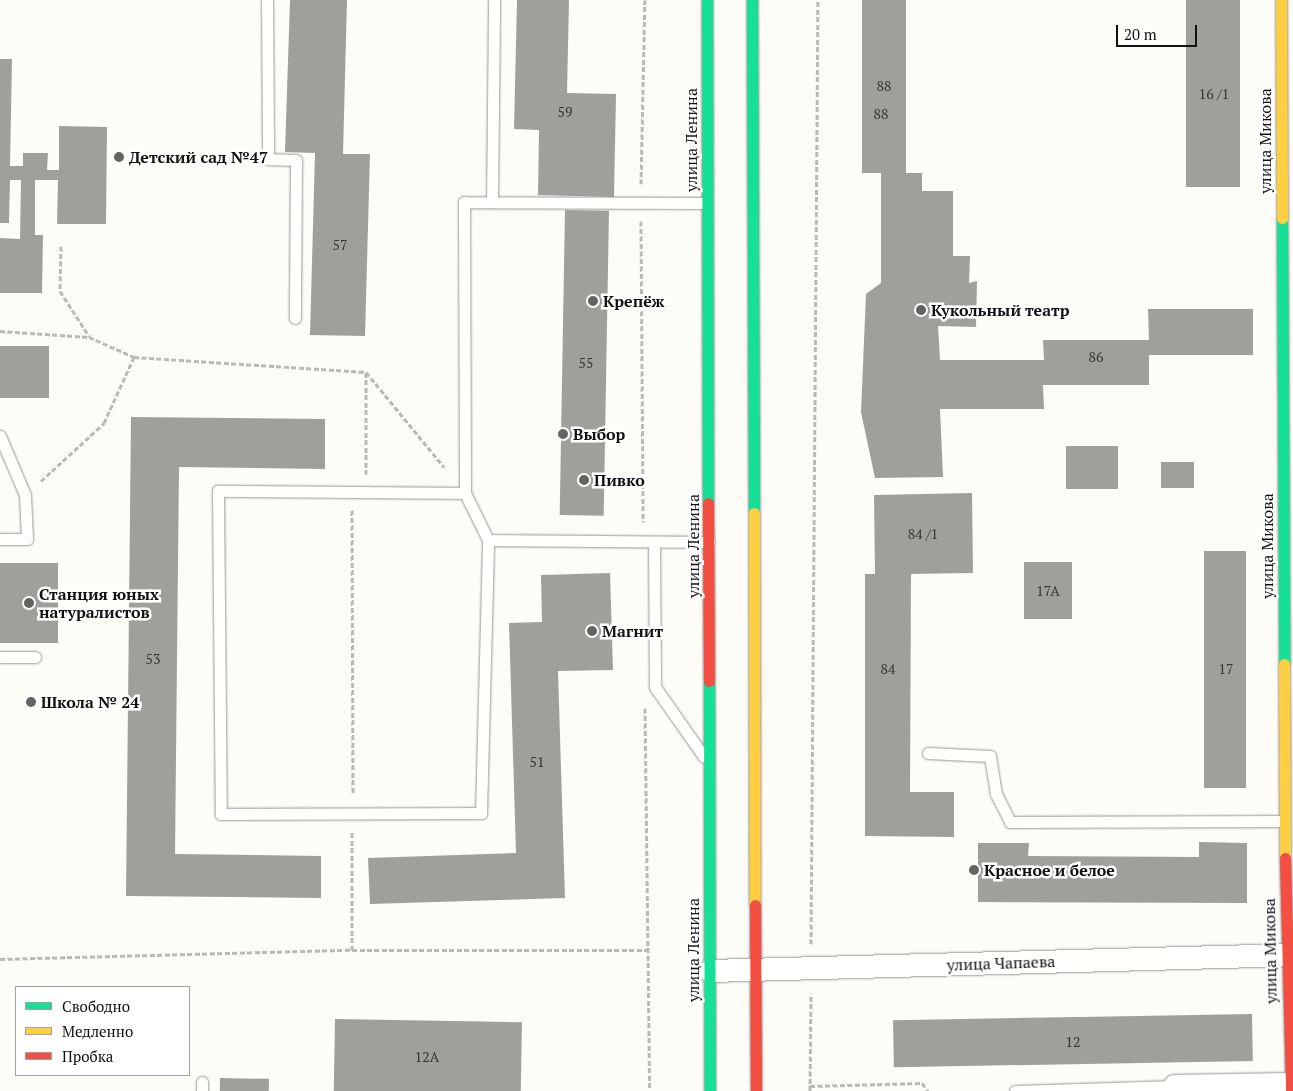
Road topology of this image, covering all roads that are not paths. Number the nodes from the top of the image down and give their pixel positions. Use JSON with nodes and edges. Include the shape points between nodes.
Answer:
{"nodes":[{"id":1,"x":268,"y":0,"type":"edge"},
{"id":2,"x":494,"y":0,"type":"edge"},
{"id":3,"x":707,"y":0,"type":"edge"},
{"id":4,"x":752,"y":0,"type":"edge"},
{"id":5,"x":1281,"y":0,"type":"edge"},
{"id":6,"x":492,"y":202,"type":"junction"},
{"id":7,"x":707,"y":203,"type":"junction"},
{"id":8,"x":1288,"y":263,"type":"edge"},
{"id":9,"x":295,"y":318,"type":"dead end"},
{"id":10,"x":0,"y":436,"type":"edge"},
{"id":11,"x":465,"y":492,"type":"junction"},
{"id":12,"x":0,"y":540,"type":"edge"},
{"id":13,"x":488,"y":540,"type":"junction"},
{"id":14,"x":654,"y":542,"type":"junction"},
{"id":15,"x":709,"y":542,"type":"junction"},
{"id":16,"x":0,"y":657,"type":"edge"},
{"id":17,"x":35,"y":657,"type":"dead end"},
{"id":18,"x":928,"y":753,"type":"dead end"},
{"id":19,"x":709,"y":765,"type":"junction"},
{"id":20,"x":1284,"y":821,"type":"junction"},
{"id":21,"x":1289,"y":955,"type":"edge"},
{"id":22,"x":756,"y":970,"type":"junction"},
{"id":23,"x":710,"y":971,"type":"junction"},
{"id":24,"x":1291,"y":1086,"type":"edge"},
{"id":25,"x":1175,"y":1088,"type":"edge"},
{"id":26,"x":710,"y":1091,"type":"edge"},
{"id":27,"x":756,"y":1091,"type":"edge"},
{"id":28,"x":1015,"y":1091,"type":"edge"}],
"edges":[{"from":1,"to":9,"type":"lane","via":[[268,160],[296,160]]},
{"from":2,"to":6,"type":"lane"},
{"from":3,"to":7,"type":"main road","name":"улица Ленина"},
{"from":4,"to":22,"type":"main road"},
{"from":5,"to":8,"type":"main road","name":"улица Микова"},
{"from":6,"to":7,"type":"lane"},
{"from":6,"to":11,"type":"lane","via":[[464,202]]},
{"from":7,"to":15,"type":"main road","name":"улица Ленина"},
{"from":8,"to":20,"type":"main road","name":"улица Микова"},
{"from":10,"to":12,"type":"lane","via":[[25,495],[27,539]]},
{"from":11,"to":13,"type":"lane"},
{"from":11,"to":13,"type":"lane","via":[[218,490],[221,814],[481,813]]},
{"from":13,"to":14,"type":"lane"},
{"from":14,"to":15,"type":"lane"},
{"from":14,"to":19,"type":"lane","via":[[655,687]]},
{"from":15,"to":19,"type":"main road","name":"улица Ленина"},
{"from":16,"to":17,"type":"lane"},
{"from":18,"to":20,"type":"lane","via":[[990,756],[996,794],[1010,822]]},
{"from":19,"to":23,"type":"main road","name":"улица Ленина"},
{"from":20,"to":21,"type":"main road","name":"улица Микова"},
{"from":21,"to":22,"type":"street","name":"улица Чапаева"},
{"from":21,"to":24,"type":"main road","name":"улица Микова"},
{"from":22,"to":23,"type":"street","name":"улица Чапаева"},
{"from":22,"to":27,"type":"main road"},
{"from":23,"to":26,"type":"main road","name":"улица Ленина"},
{"from":24,"to":25,"type":"street"},
{"from":25,"to":28,"type":"lane"}]}
